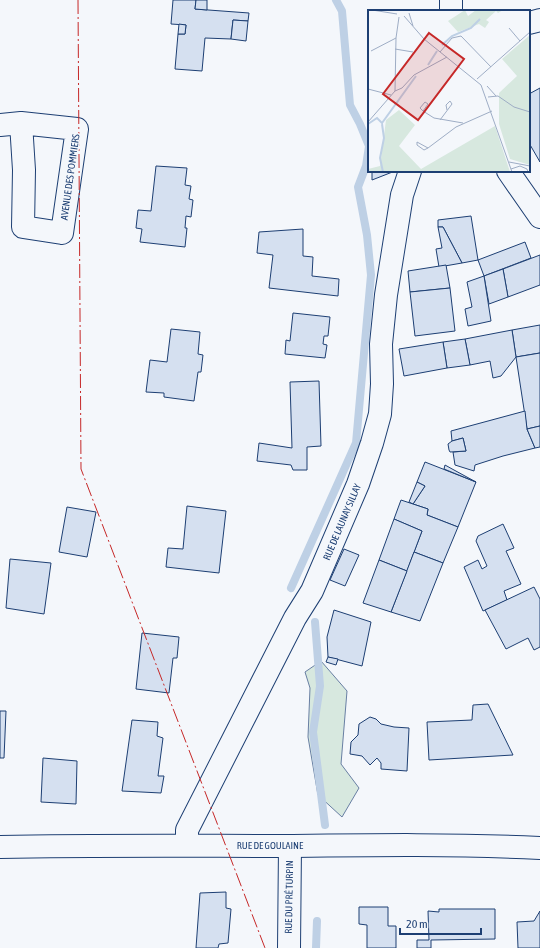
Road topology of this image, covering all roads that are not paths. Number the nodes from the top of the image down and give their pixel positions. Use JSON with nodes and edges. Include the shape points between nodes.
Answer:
{"nodes":[{"id":1,"x":540,"y":20,"type":"edge"},
{"id":2,"x":530,"y":23,"type":"edge"},
{"id":3,"x":11,"y":124,"type":"edge"},
{"id":4,"x":410,"y":172,"type":"edge"},
{"id":5,"x":509,"y":172,"type":"edge"},
{"id":6,"x":540,"y":217,"type":"edge"},
{"id":7,"x":186,"y":845,"type":"junction"},
{"id":8,"x":290,"y":846,"type":"junction"},
{"id":9,"x":0,"y":847,"type":"edge"},
{"id":10,"x":540,"y":848,"type":"edge"},
{"id":11,"x":289,"y":948,"type":"edge"}],
"edges":[{"from":1,"to":2,"type":"street"},
{"from":3,"to":3,"type":"street","name":"AVENUE DES POMMIERS","via":[[77,129],[62,233],[23,227],[24,170]]},
{"from":4,"to":7,"type":"street","name":"RUE DE LAUNAY SILLAY","via":[[402,194],[386,294],[380,414],[372,443],[358,484],[312,591],[295,618],[187,830]]},
{"from":5,"to":6,"type":"street"},
{"from":7,"to":8,"type":"street","name":"RUE DE GOULAINE"},
{"from":7,"to":9,"type":"street","name":"RUE DE GOULAINE"},
{"from":8,"to":10,"type":"street","name":"RUE DE GOULAINE"},
{"from":8,"to":11,"type":"street","name":"RUE DU PRÉ TURPIN"}]}
